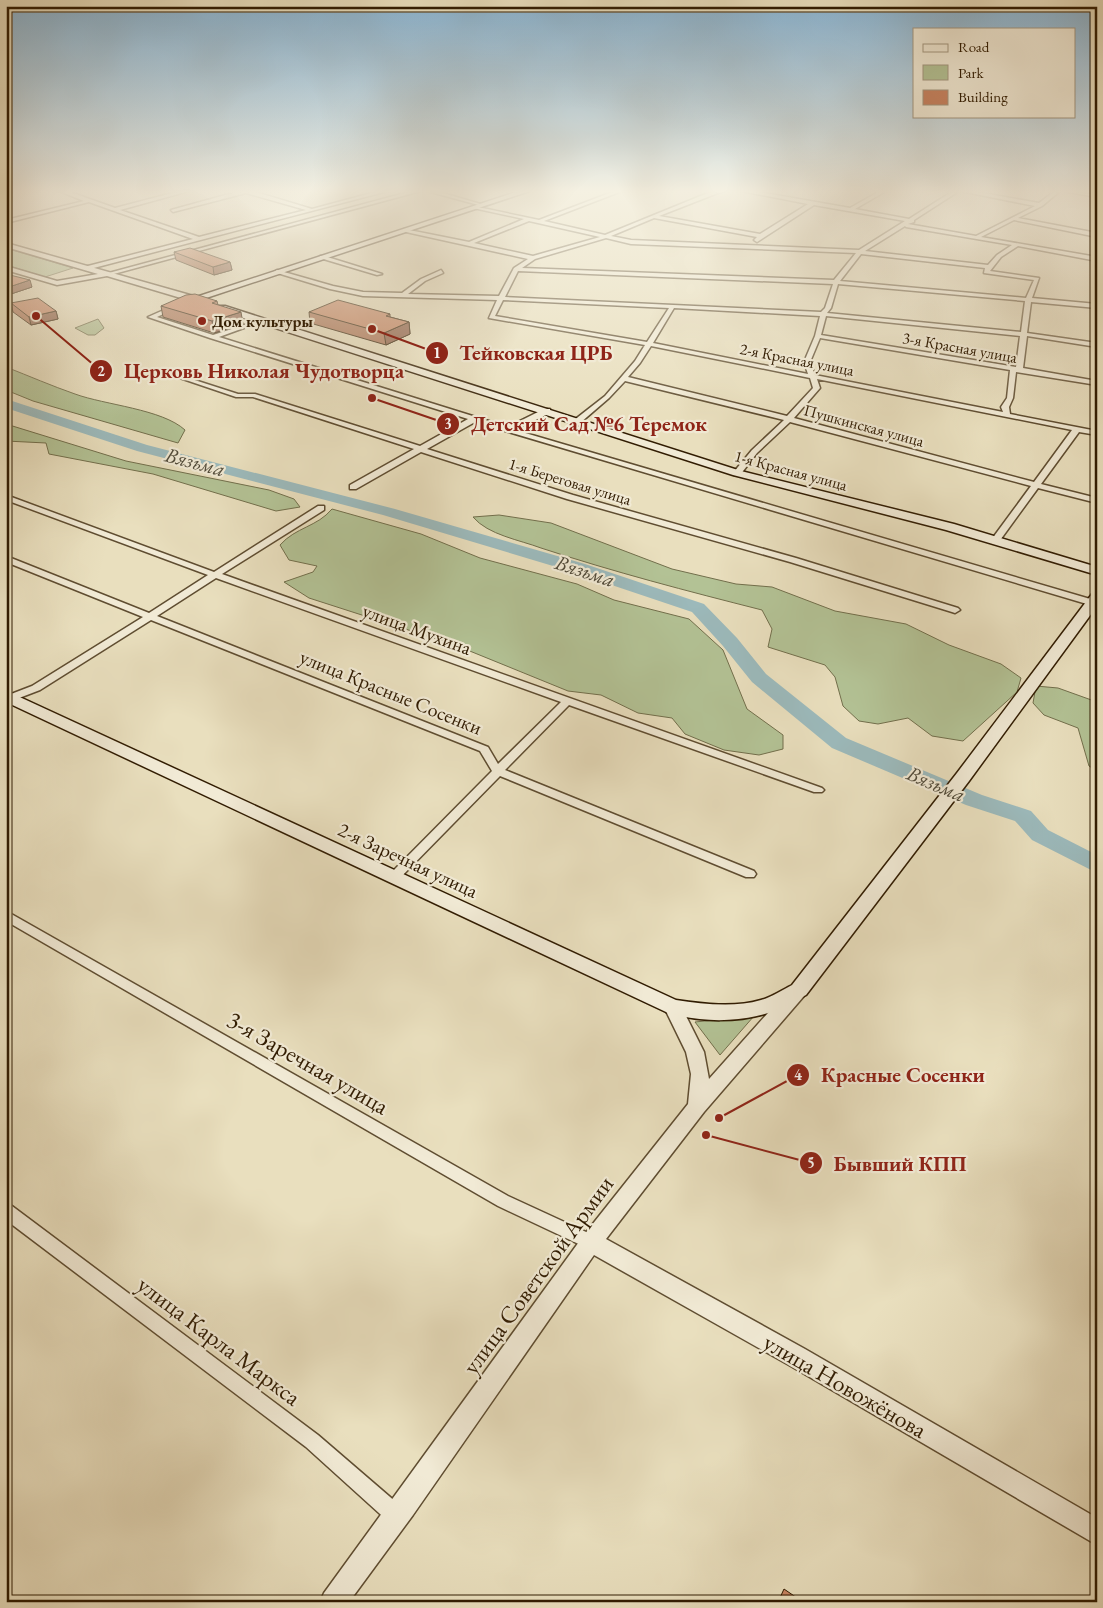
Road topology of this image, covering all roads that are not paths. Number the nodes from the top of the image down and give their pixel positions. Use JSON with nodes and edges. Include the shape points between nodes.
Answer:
{"nodes":[{"id":1,"x":79,"y":266,"type":"edge"},
{"id":2,"x":94,"y":266,"type":"edge"},
{"id":3,"x":138,"y":266,"type":"edge"},
{"id":4,"x":295,"y":266,"type":"edge"},
{"id":5,"x":352,"y":266,"type":"edge"},
{"id":6,"x":521,"y":266,"type":"edge"},
{"id":7,"x":849,"y":266,"type":"edge"},
{"id":8,"x":981,"y":266,"type":"edge"},
{"id":9,"x":989,"y":267,"type":"joint"},
{"id":10,"x":6,"y":268,"type":"edge"},
{"id":11,"x":86,"y":268,"type":"junction"},
{"id":12,"x":516,"y":269,"type":"junction"},
{"id":13,"x":277,"y":272,"type":"junction"},
{"id":14,"x":441,"y":272,"type":"dead end"},
{"id":15,"x":108,"y":274,"type":"junction"},
{"id":16,"x":379,"y":274,"type":"dead end"},
{"id":17,"x":836,"y":282,"type":"junction"},
{"id":18,"x":404,"y":294,"type":"junction"},
{"id":19,"x":500,"y":298,"type":"junction"},
{"id":20,"x":194,"y":299,"type":"junction"},
{"id":21,"x":1028,"y":301,"type":"junction"},
{"id":22,"x":673,"y":306,"type":"junction"},
{"id":23,"x":1097,"y":306,"type":"edge"},
{"id":24,"x":823,"y":314,"type":"junction"},
{"id":25,"x":261,"y":320,"type":"junction"},
{"id":26,"x":1023,"y":334,"type":"junction"},
{"id":27,"x":818,"y":336,"type":"junction"},
{"id":28,"x":212,"y":337,"type":"junction"},
{"id":29,"x":649,"y":344,"type":"junction"},
{"id":30,"x":1097,"y":344,"type":"edge"},
{"id":31,"x":1016,"y":370,"type":"junction"},
{"id":32,"x":178,"y":376,"type":"dead end"},
{"id":33,"x":813,"y":376,"type":"junction"},
{"id":34,"x":623,"y":378,"type":"junction"},
{"id":35,"x":1097,"y":383,"type":"edge"},
{"id":36,"x":547,"y":411,"type":"junction"},
{"id":37,"x":1007,"y":415,"type":"junction"},
{"id":38,"x":474,"y":419,"type":"junction"},
{"id":39,"x":789,"y":419,"type":"junction"},
{"id":40,"x":577,"y":420,"type":"junction"},
{"id":41,"x":1077,"y":429,"type":"junction"},
{"id":42,"x":510,"y":430,"type":"junction"},
{"id":43,"x":1097,"y":433,"type":"edge"},
{"id":44,"x":424,"y":448,"type":"junction"},
{"id":45,"x":737,"y":473,"type":"junction"},
{"id":46,"x":1036,"y":485,"type":"junction"},
{"id":47,"x":353,"y":487,"type":"dead end"},
{"id":48,"x":7,"y":498,"type":"edge"},
{"id":49,"x":1097,"y":501,"type":"edge"},
{"id":50,"x":321,"y":508,"type":"dead end"},
{"id":51,"x":995,"y":541,"type":"junction"},
{"id":52,"x":6,"y":559,"type":"edge"},
{"id":53,"x":1094,"y":573,"type":"edge"},
{"id":54,"x":215,"y":575,"type":"junction"},
{"id":55,"x":1096,"y":599,"type":"edge"},
{"id":56,"x":955,"y":610,"type":"dead end"},
{"id":57,"x":151,"y":617,"type":"junction"},
{"id":58,"x":8,"y":698,"type":"edge"},
{"id":59,"x":567,"y":701,"type":"junction"},
{"id":60,"x":497,"y":771,"type":"junction"},
{"id":61,"x":818,"y":790,"type":"dead end"},
{"id":62,"x":750,"y":874,"type":"dead end"},
{"id":63,"x":394,"y":876,"type":"junction"},
{"id":64,"x":6,"y":915,"type":"edge"},
{"id":65,"x":799,"y":990,"type":"junction"},
{"id":66,"x":673,"y":1007,"type":"junction"},
{"id":67,"x":697,"y":1106,"type":"junction"},
{"id":68,"x":6,"y":1211,"type":"edge"},
{"id":69,"x":592,"y":1242,"type":"junction"},
{"id":70,"x":397,"y":1516,"type":"junction"},
{"id":71,"x":1097,"y":1532,"type":"edge"},
{"id":72,"x":333,"y":1602,"type":"edge"}],
"edges":[{"from":1,"to":11,"type":"street"},
{"from":2,"to":11,"type":"street"},
{"from":3,"to":15,"type":"street"},
{"from":4,"to":13,"type":"main road"},
{"from":5,"to":16,"type":"street"},
{"from":6,"to":12,"type":"street"},
{"from":7,"to":17,"type":"street"},
{"from":8,"to":9,"type":"street"},
{"from":9,"to":21,"type":"street","via":[[986,272],[1037,279]]},
{"from":10,"to":15,"type":"street","via":[[61,283]]},
{"from":11,"to":15,"type":"street"},
{"from":12,"to":17,"type":"street"},
{"from":12,"to":19,"type":"street"},
{"from":13,"to":18,"type":"street","via":[[348,291],[374,295]]},
{"from":13,"to":20,"type":"main road"},
{"from":14,"to":18,"type":"street"},
{"from":15,"to":20,"type":"street"},
{"from":17,"to":21,"type":"street"},
{"from":17,"to":24,"type":"street"},
{"from":18,"to":19,"type":"street"},
{"from":19,"to":22,"type":"street"},
{"from":19,"to":29,"type":"street","name":"2-я Красная улица","via":[[491,317]]},
{"from":20,"to":25,"type":"main road","name":"1-я Красная улица"},
{"from":20,"to":28,"type":"street","via":[[151,317]]},
{"from":21,"to":23,"type":"street"},
{"from":21,"to":26,"type":"street"},
{"from":22,"to":24,"type":"street"},
{"from":22,"to":29,"type":"street"},
{"from":24,"to":26,"type":"street"},
{"from":24,"to":27,"type":"street"},
{"from":25,"to":28,"type":"street"},
{"from":25,"to":36,"type":"main road","name":"1-я Красная улица"},
{"from":26,"to":30,"type":"street"},
{"from":26,"to":31,"type":"street"},
{"from":27,"to":31,"type":"street","name":"3-я Красная улица"},
{"from":27,"to":33,"type":"street","via":[[806,362]]},
{"from":28,"to":38,"type":"street"},
{"from":29,"to":33,"type":"street","name":"2-я Красная улица"},
{"from":29,"to":34,"type":"street"},
{"from":31,"to":35,"type":"street","name":"3-я Красная улица"},
{"from":31,"to":37,"type":"street","via":[[1005,407]]},
{"from":32,"to":44,"type":"street","name":"1-я Береговая улица","via":[[238,396],[253,395]]},
{"from":33,"to":37,"type":"street","name":"2-я Красная улица"},
{"from":33,"to":39,"type":"street","via":[[817,388]]},
{"from":34,"to":39,"type":"street","name":"Пушкинская улица"},
{"from":34,"to":40,"type":"street","via":[[607,397]]},
{"from":36,"to":40,"type":"main road","name":"1-я Красная улица"},
{"from":36,"to":42,"type":"street"},
{"from":37,"to":41,"type":"street","name":"2-я Красная улица"},
{"from":38,"to":42,"type":"street"},
{"from":38,"to":44,"type":"street"},
{"from":39,"to":45,"type":"street","via":[[747,458]]},
{"from":39,"to":46,"type":"street","name":"Пушкинская улица"},
{"from":40,"to":45,"type":"main road","name":"1-я Красная улица","via":[[658,450]]},
{"from":41,"to":43,"type":"street","name":"2-я Красная улица"},
{"from":41,"to":46,"type":"street"},
{"from":42,"to":55,"type":"street"},
{"from":44,"to":47,"type":"street"},
{"from":44,"to":56,"type":"street","name":"1-я Береговая улица","via":[[570,497]]},
{"from":45,"to":51,"type":"main road","name":"1-я Красная улица"},
{"from":46,"to":49,"type":"street","name":"Пушкинская улица"},
{"from":46,"to":51,"type":"street"},
{"from":48,"to":54,"type":"street","name":"улица Мухина"},
{"from":50,"to":54,"type":"street"},
{"from":51,"to":53,"type":"main road","name":"1-я Красная улица"},
{"from":52,"to":57,"type":"street","name":"улица Красные Сосенки"},
{"from":54,"to":57,"type":"street"},
{"from":54,"to":59,"type":"street","name":"улица Мухина"},
{"from":55,"to":65,"type":"main road"},
{"from":57,"to":58,"type":"street","via":[[36,688]]},
{"from":57,"to":60,"type":"street","name":"улица Красные Сосенки","via":[[484,749]]},
{"from":58,"to":63,"type":"main road","name":"2-я Заречная улица"},
{"from":59,"to":60,"type":"street"},
{"from":59,"to":61,"type":"street","name":"улица Мухина"},
{"from":60,"to":62,"type":"street"},
{"from":60,"to":63,"type":"street"},
{"from":63,"to":66,"type":"main road","name":"2-я Заречная улица"},
{"from":64,"to":69,"type":"street","name":"3-я Заречная улица","via":[[503,1202]]},
{"from":65,"to":66,"type":"main road","name":"2-я Заречная улица","via":[[766,1006],[705,1011]]},
{"from":65,"to":67,"type":"street","name":"улица Советской Армии"},
{"from":66,"to":67,"type":"street","via":[[695,1052],[700,1074]]},
{"from":67,"to":69,"type":"street","name":"улица Советской Армии"},
{"from":68,"to":70,"type":"street","name":"улица Карла Маркса","via":[[312,1441]]},
{"from":69,"to":70,"type":"street","name":"улица Советской Армии"},
{"from":69,"to":71,"type":"street","name":"улица Новожёнова"},
{"from":70,"to":72,"type":"street","name":"улица Советской Армии"}]}
